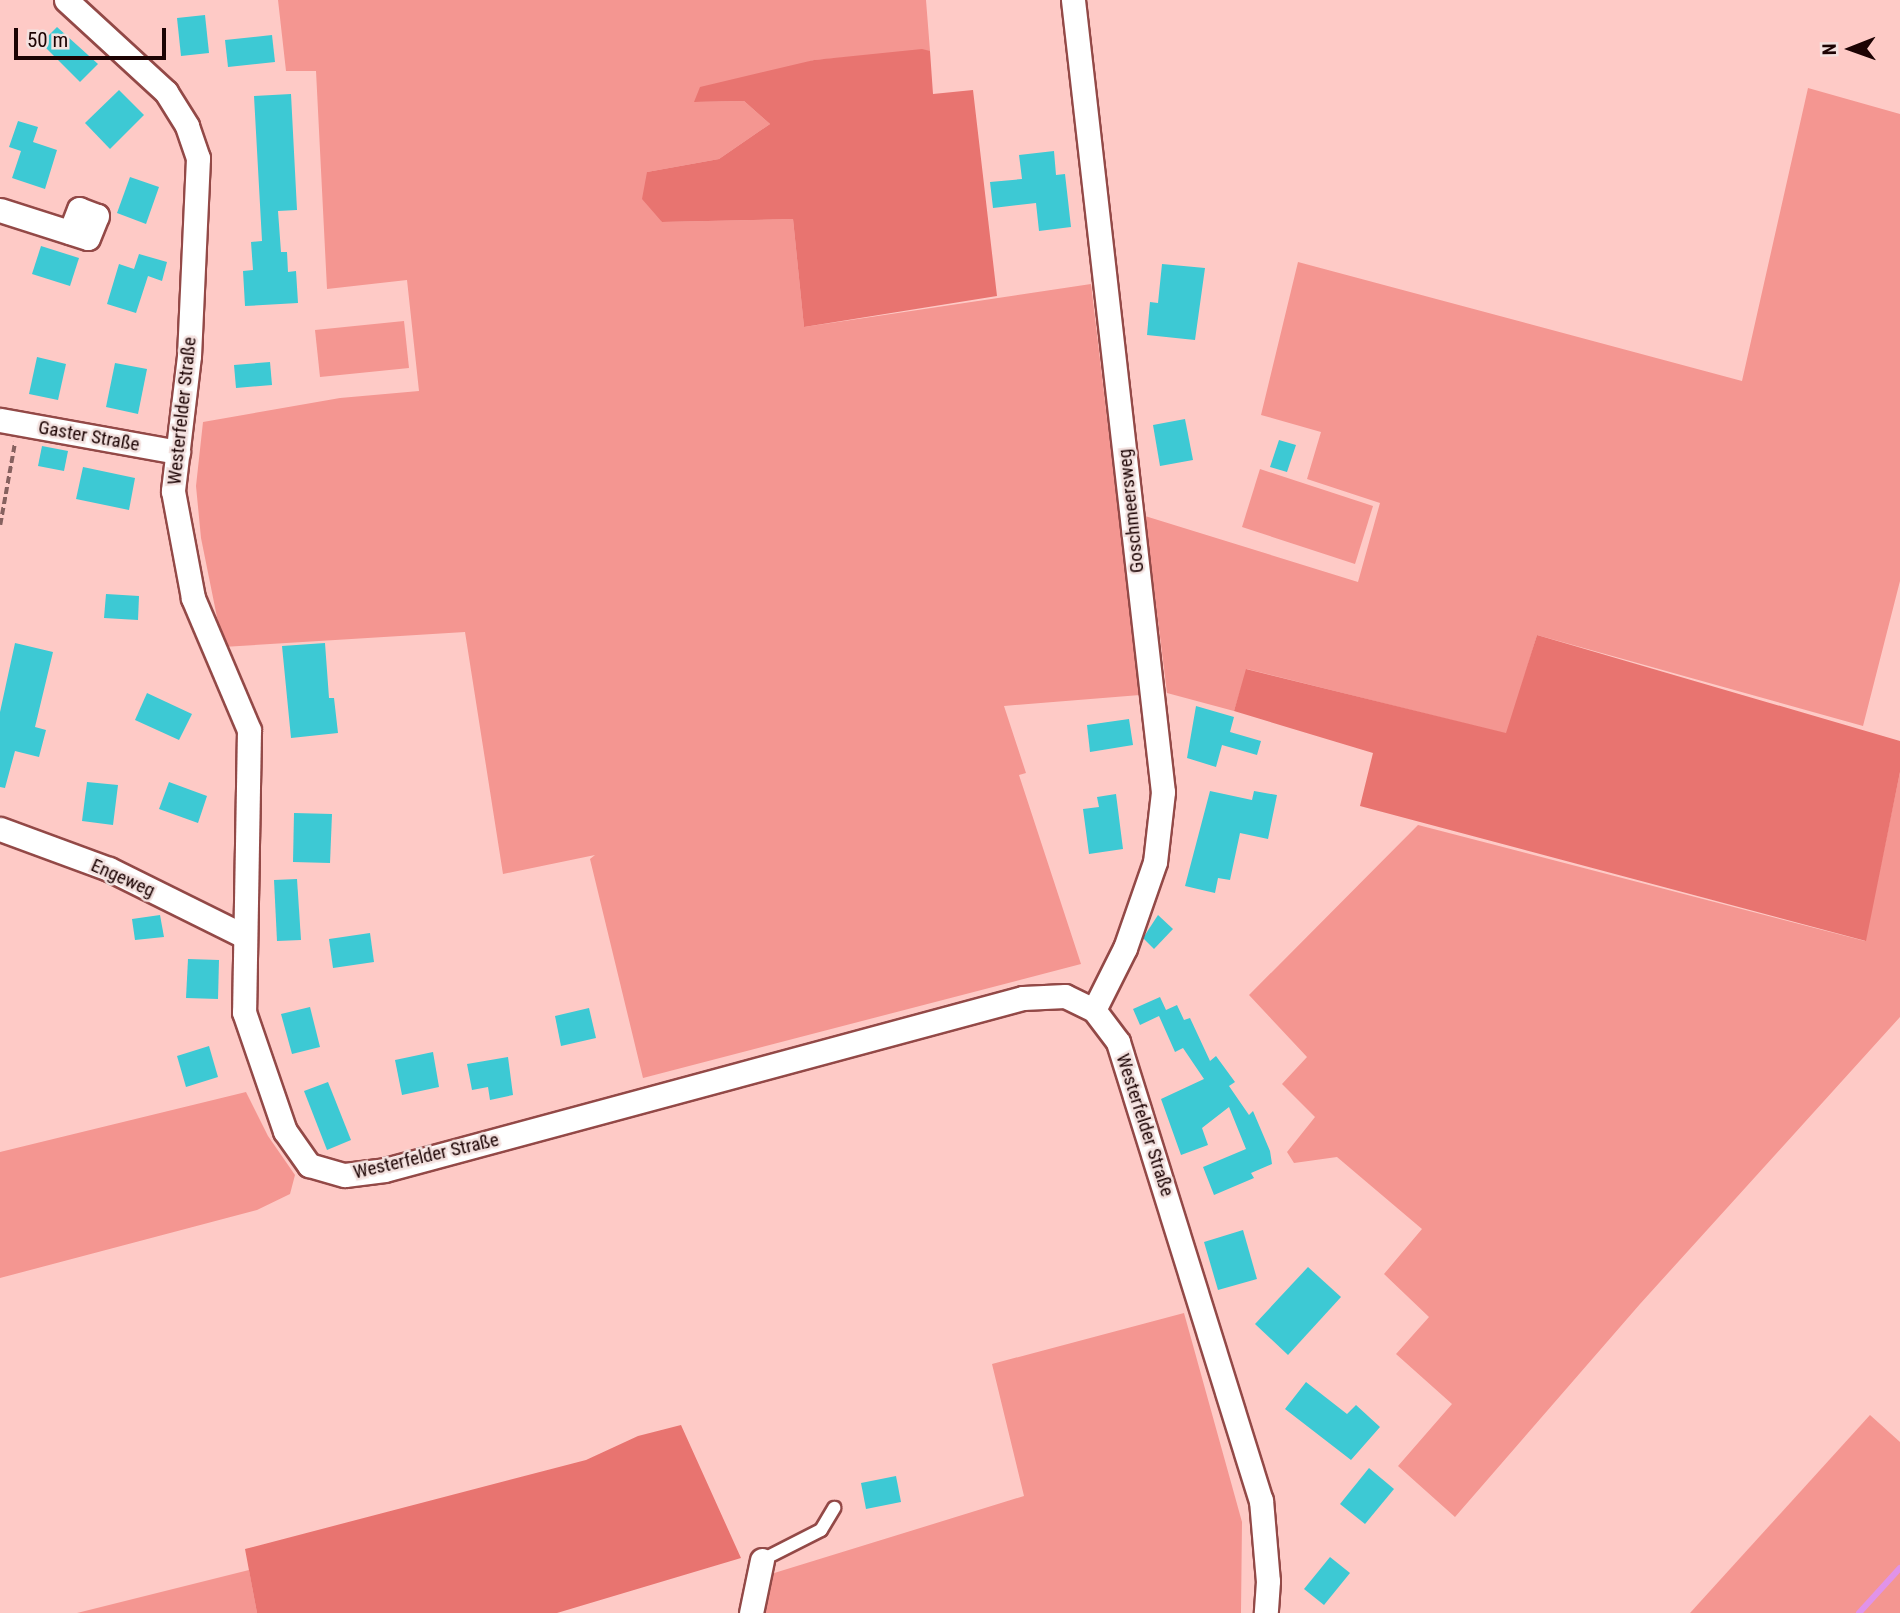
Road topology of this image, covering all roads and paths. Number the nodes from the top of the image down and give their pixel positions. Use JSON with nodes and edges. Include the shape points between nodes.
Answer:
{"nodes":[{"id":1,"x":66,"y":0,"type":"edge"},
{"id":2,"x":1073,"y":0,"type":"edge"},
{"id":3,"x":0,"y":210,"type":"edge"},
{"id":4,"x":70,"y":232,"type":"dead end"},
{"id":5,"x":9,"y":421,"type":"edge"},
{"id":6,"x":178,"y":452,"type":"junction"},
{"id":7,"x":0,"y":525,"type":"edge"},
{"id":8,"x":0,"y":829,"type":"edge"},
{"id":9,"x":242,"y":935,"type":"junction"},
{"id":10,"x":1094,"y":1010,"type":"junction"},
{"id":11,"x":834,"y":1508,"type":"dead end"},
{"id":12,"x":762,"y":1560,"type":"joint"},
{"id":13,"x":751,"y":1613,"type":"edge"},
{"id":14,"x":1266,"y":1613,"type":"edge"}],
"edges":[{"from":1,"to":6,"type":"street","name":"Westerfelder Straße","via":[[166,92],[187,126],[198,158],[189,356]]},
{"from":2,"to":10,"type":"street","name":"Goschmeersweg","via":[[1163,792],[1155,862],[1125,948]]},
{"from":3,"to":4,"type":"street"},
{"from":5,"to":6,"type":"street","name":"Gaster Straße"},
{"from":5,"to":7,"type":"path"},
{"from":6,"to":9,"type":"street","name":"Westerfelder Straße","via":[[173,491],[193,598],[249,730]]},
{"from":8,"to":9,"type":"street","name":"Engeweg","via":[[109,869]]},
{"from":9,"to":10,"type":"street","name":"Westerfelder Straße","via":[[244,1013],[285,1131],[309,1165],[345,1175],[385,1170],[1023,998],[1065,996]]},
{"from":10,"to":14,"type":"street","name":"Westerfelder Straße","via":[[1118,1042],[1261,1500]]},
{"from":11,"to":12,"type":"lane","via":[[821,1530]]},
{"from":12,"to":13,"type":"street"}]}
